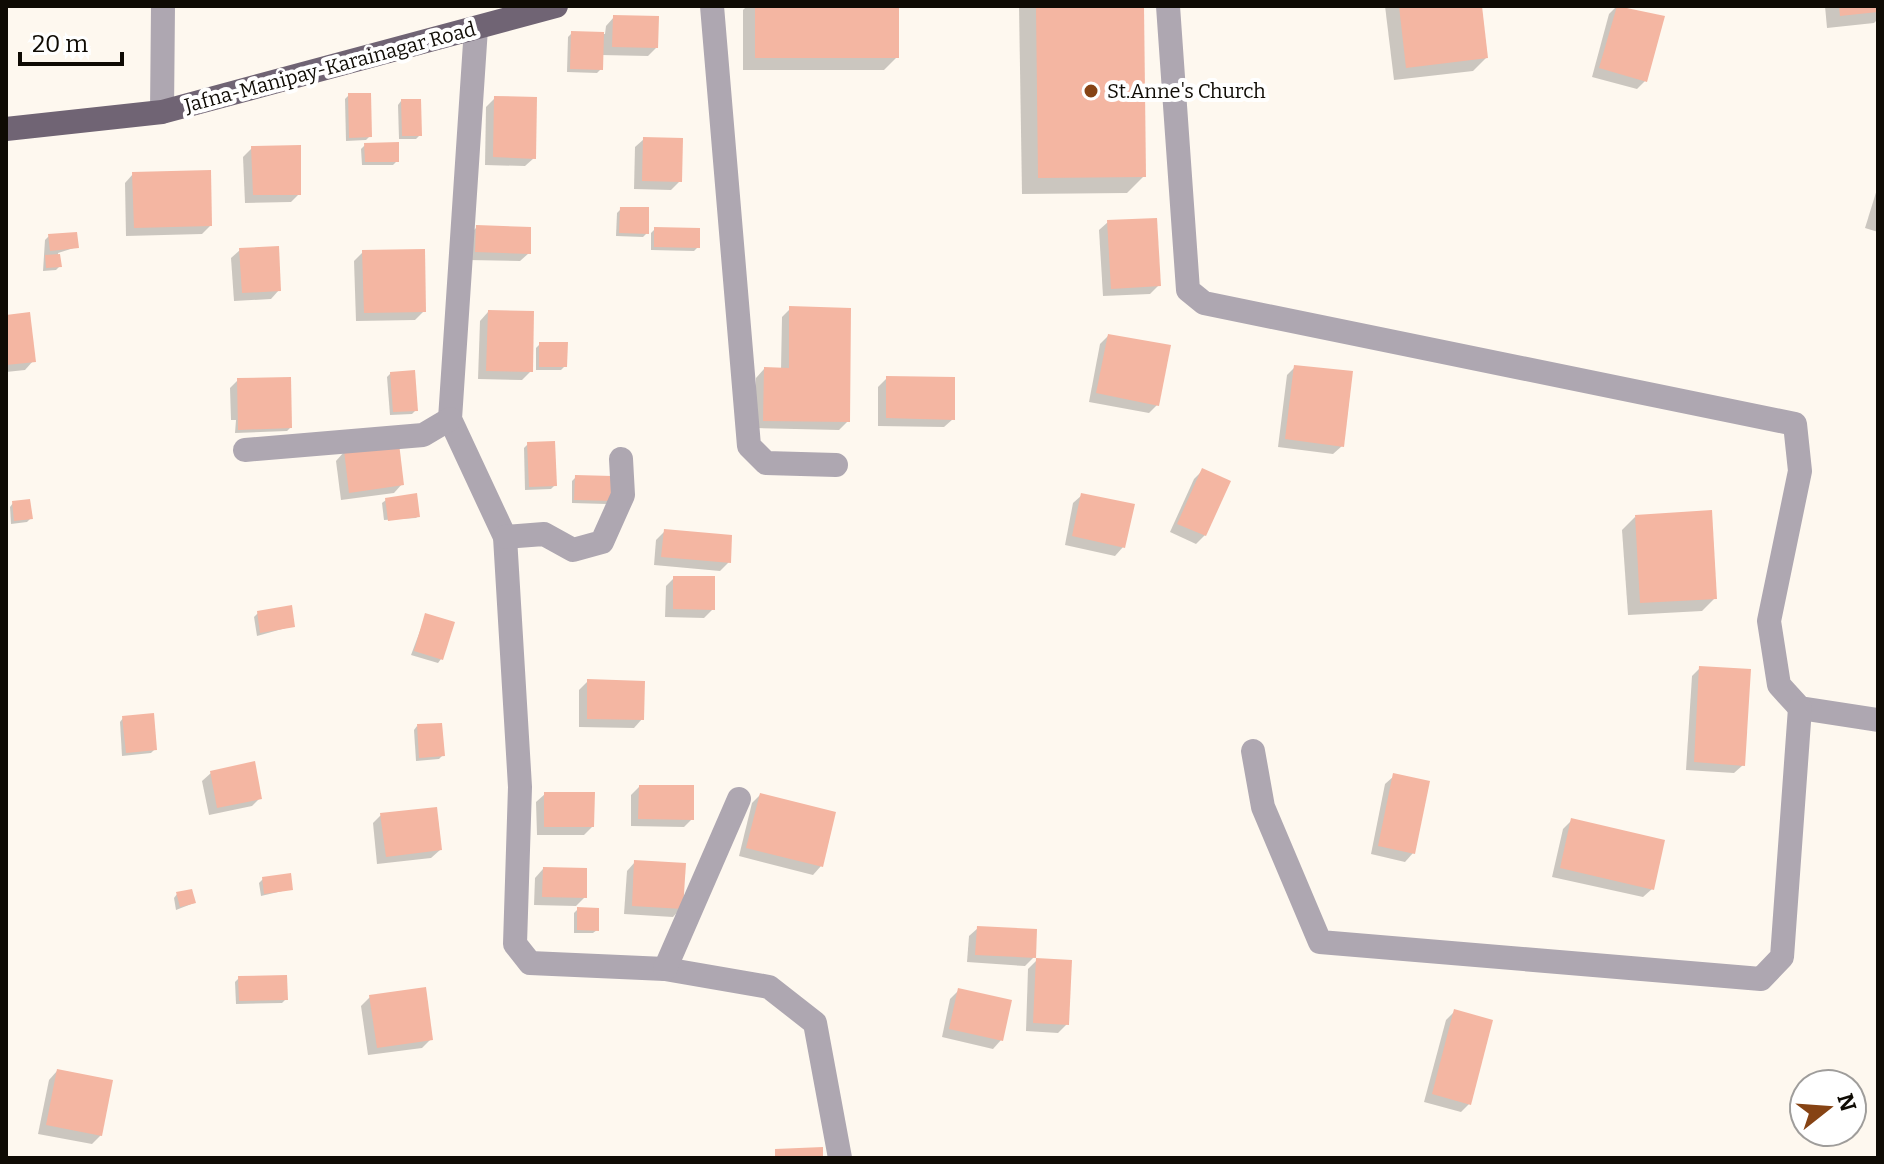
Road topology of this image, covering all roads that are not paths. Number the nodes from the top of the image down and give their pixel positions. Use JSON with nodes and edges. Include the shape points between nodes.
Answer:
{"nodes":[{"id":1,"x":163,"y":6,"type":"edge"},
{"id":2,"x":556,"y":6,"type":"edge"},
{"id":3,"x":712,"y":6,"type":"edge"},
{"id":4,"x":1168,"y":6,"type":"edge"},
{"id":5,"x":476,"y":28,"type":"junction"},
{"id":6,"x":162,"y":112,"type":"junction"},
{"id":7,"x":6,"y":129,"type":"edge"},
{"id":8,"x":450,"y":419,"type":"junction"},
{"id":9,"x":245,"y":450,"type":"dead end"},
{"id":10,"x":621,"y":459,"type":"dead end"},
{"id":11,"x":836,"y":465,"type":"dead end"},
{"id":12,"x":505,"y":537,"type":"junction"},
{"id":13,"x":1800,"y":708,"type":"junction"},
{"id":14,"x":1878,"y":720,"type":"edge"},
{"id":15,"x":1253,"y":751,"type":"dead end"},
{"id":16,"x":739,"y":799,"type":"dead end"},
{"id":17,"x":665,"y":969,"type":"junction"},
{"id":18,"x":840,"y":1158,"type":"edge"}],
"edges":[{"from":1,"to":6,"type":"street"},
{"from":2,"to":5,"type":"main road","name":"Jafna-Manipay-Karainagar Road"},
{"from":3,"to":11,"type":"street","via":[[749,446],[766,463]]},
{"from":4,"to":13,"type":"street","via":[[1188,290],[1204,303],[1795,424],[1800,471],[1769,621],[1779,685]]},
{"from":5,"to":6,"type":"main road","name":"Jafna-Manipay-Karainagar Road"},
{"from":5,"to":8,"type":"street"},
{"from":6,"to":7,"type":"main road","name":"Jafna-Manipay-Karainagar Road"},
{"from":8,"to":9,"type":"street","via":[[423,435]]},
{"from":8,"to":12,"type":"street"},
{"from":10,"to":12,"type":"street","via":[[623,495],[602,542],[573,550],[544,534]]},
{"from":12,"to":17,"type":"street","via":[[520,787],[515,944],[530,963]]},
{"from":13,"to":14,"type":"street"},
{"from":13,"to":15,"type":"street","via":[[1782,957],[1761,979],[1320,942],[1263,807]]},
{"from":16,"to":17,"type":"street"},
{"from":17,"to":18,"type":"street","via":[[769,987],[815,1023]]}]}
